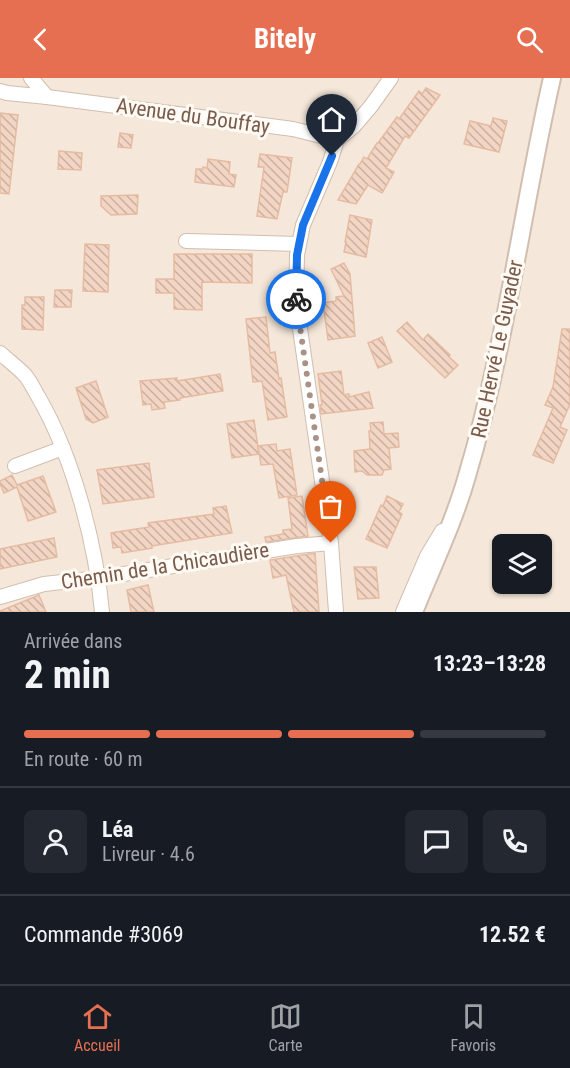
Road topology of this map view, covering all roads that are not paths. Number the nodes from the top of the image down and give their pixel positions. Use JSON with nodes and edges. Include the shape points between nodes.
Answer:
{"nodes":[{"id":1,"x":31,"y":78,"type":"edge"},
{"id":2,"x":391,"y":78,"type":"edge"},
{"id":3,"x":552,"y":78,"type":"edge"},
{"id":4,"x":0,"y":90,"type":"edge"},
{"id":5,"x":47,"y":97,"type":"junction"},
{"id":6,"x":337,"y":140,"type":"junction"},
{"id":7,"x":186,"y":241,"type":"dead end"},
{"id":8,"x":299,"y":244,"type":"junction"},
{"id":9,"x":0,"y":353,"type":"edge"},
{"id":10,"x":63,"y":448,"type":"junction"},
{"id":11,"x":15,"y":466,"type":"dead end"},
{"id":12,"x":455,"y":512,"type":"junction"},
{"id":13,"x":331,"y":543,"type":"junction"},
{"id":14,"x":99,"y":579,"type":"junction"},
{"id":15,"x":0,"y":597,"type":"edge"},
{"id":16,"x":102,"y":612,"type":"edge"},
{"id":17,"x":336,"y":612,"type":"edge"},
{"id":18,"x":403,"y":612,"type":"edge"},
{"id":19,"x":414,"y":612,"type":"edge"}],
"edges":[{"from":1,"to":5,"type":"street"},
{"from":2,"to":6,"type":"street","via":[[354,126]]},
{"from":3,"to":12,"type":"street","name":"Rue Hervé Le Guyader","via":[[503,332]]},
{"from":4,"to":5,"type":"street","name":"Avenue du Bouffay"},
{"from":5,"to":6,"type":"street","name":"Avenue du Bouffay","via":[[293,129]]},
{"from":6,"to":8,"type":"street"},
{"from":7,"to":8,"type":"street"},
{"from":8,"to":13,"type":"street","via":[[296,301]]},
{"from":9,"to":10,"type":"street","via":[[26,375]]},
{"from":10,"to":11,"type":"street"},
{"from":10,"to":14,"type":"street","via":[[82,505]]},
{"from":12,"to":18,"type":"street","via":[[427,556]]},
{"from":12,"to":19,"type":"street","name":"Rue Hervé Le Guyader"},
{"from":13,"to":14,"type":"street","name":"Chemin de la Chicaudière"},
{"from":13,"to":17,"type":"street"},
{"from":14,"to":15,"type":"street","name":"Chemin de la Chicaudière","via":[[44,584]]},
{"from":14,"to":16,"type":"street"}]}
